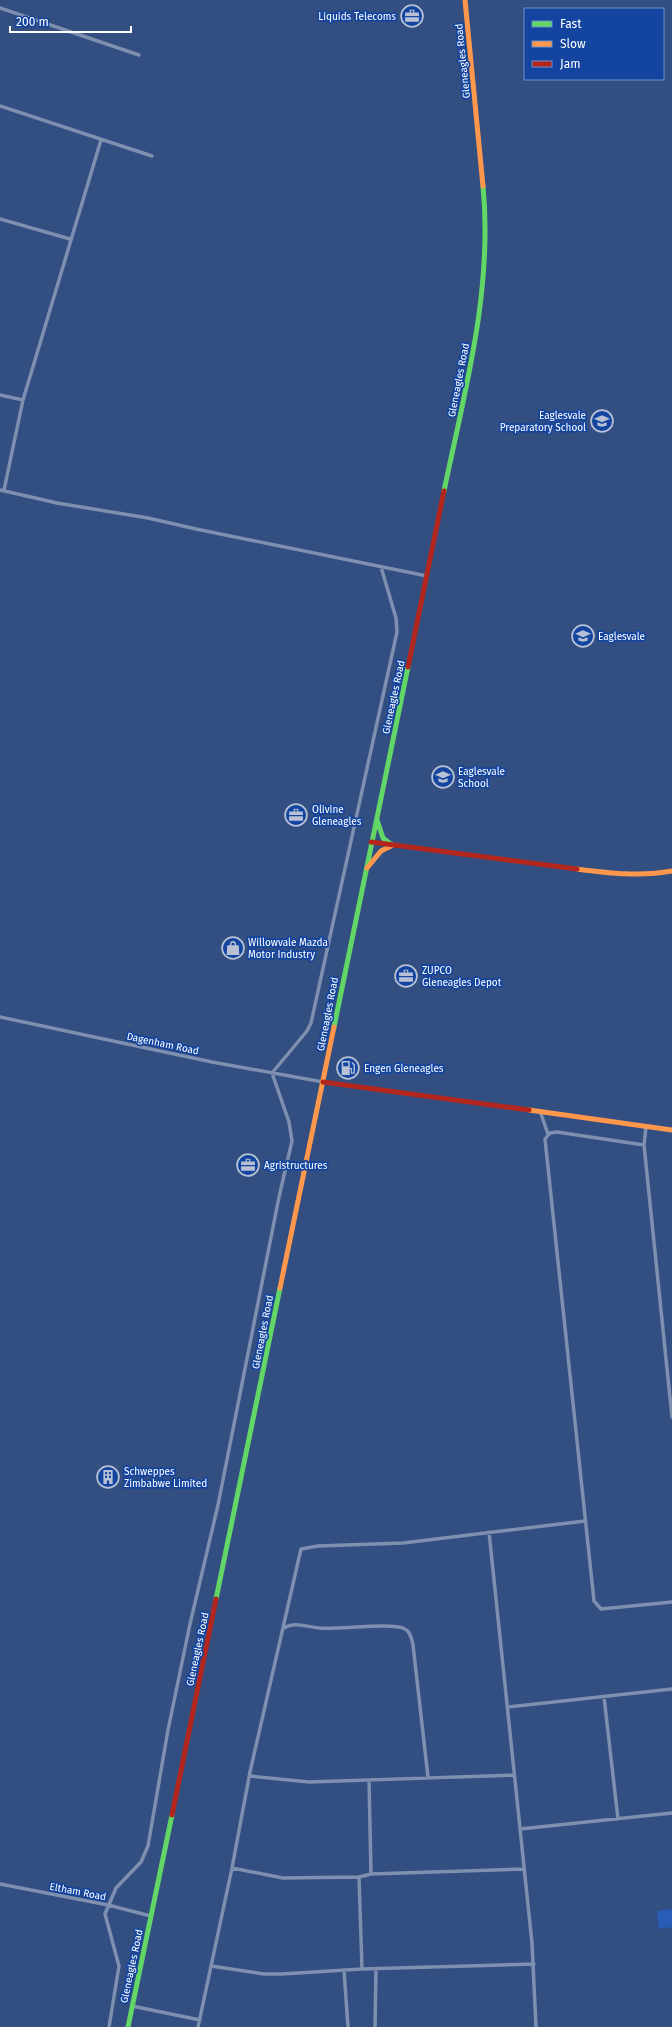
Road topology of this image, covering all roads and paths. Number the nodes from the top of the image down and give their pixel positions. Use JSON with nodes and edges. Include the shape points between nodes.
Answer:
{"nodes":[{"id":1,"x":465,"y":0,"type":"edge"},
{"id":2,"x":0,"y":8,"type":"edge"},
{"id":3,"x":139,"y":54,"type":"dead end"},
{"id":4,"x":0,"y":106,"type":"edge"},
{"id":5,"x":101,"y":140,"type":"junction"},
{"id":6,"x":152,"y":156,"type":"dead end"},
{"id":7,"x":0,"y":219,"type":"edge"},
{"id":8,"x":70,"y":240,"type":"junction"},
{"id":9,"x":0,"y":395,"type":"edge"},
{"id":10,"x":23,"y":400,"type":"junction"},
{"id":11,"x":2,"y":490,"type":"edge"},
{"id":12,"x":381,"y":567,"type":"junction"},
{"id":13,"x":427,"y":576,"type":"junction"},
{"id":14,"x":376,"y":818,"type":"junction"},
{"id":15,"x":371,"y":842,"type":"junction"},
{"id":16,"x":393,"y":845,"type":"junction"},
{"id":17,"x":366,"y":870,"type":"junction"},
{"id":18,"x":672,"y":871,"type":"edge"},
{"id":19,"x":0,"y":1017,"type":"edge"},
{"id":20,"x":272,"y":1073,"type":"junction"},
{"id":21,"x":323,"y":1082,"type":"junction"},
{"id":22,"x":540,"y":1111,"type":"junction"},
{"id":23,"x":646,"y":1127,"type":"junction"},
{"id":24,"x":672,"y":1130,"type":"edge"},
{"id":25,"x":548,"y":1134,"type":"junction"},
{"id":26,"x":644,"y":1145,"type":"junction"},
{"id":27,"x":672,"y":1417,"type":"edge"},
{"id":28,"x":585,"y":1521,"type":"junction"},
{"id":29,"x":489,"y":1532,"type":"junction"},
{"id":30,"x":672,"y":1602,"type":"edge"},
{"id":31,"x":284,"y":1628,"type":"junction"},
{"id":32,"x":672,"y":1690,"type":"edge"},
{"id":33,"x":604,"y":1697,"type":"junction"},
{"id":34,"x":508,"y":1707,"type":"junction"},
{"id":35,"x":514,"y":1775,"type":"junction"},
{"id":36,"x":250,"y":1776,"type":"junction"},
{"id":37,"x":428,"y":1777,"type":"junction"},
{"id":38,"x":369,"y":1780,"type":"junction"},
{"id":39,"x":672,"y":1813,"type":"edge"},
{"id":40,"x":618,"y":1819,"type":"junction"},
{"id":41,"x":520,"y":1829,"type":"junction"},
{"id":42,"x":232,"y":1868,"type":"junction"},
{"id":43,"x":524,"y":1869,"type":"junction"},
{"id":44,"x":371,"y":1874,"type":"junction"},
{"id":45,"x":359,"y":1877,"type":"junction"},
{"id":46,"x":0,"y":1884,"type":"edge"},
{"id":47,"x":108,"y":1905,"type":"junction"},
{"id":48,"x":151,"y":1916,"type":"junction"},
{"id":49,"x":534,"y":1964,"type":"junction"},
{"id":50,"x":211,"y":1966,"type":"junction"},
{"id":51,"x":362,"y":1969,"type":"junction"},
{"id":52,"x":376,"y":1969,"type":"junction"},
{"id":53,"x":344,"y":1970,"type":"junction"},
{"id":54,"x":132,"y":2006,"type":"junction"},
{"id":55,"x":200,"y":2020,"type":"junction"},
{"id":56,"x":109,"y":2027,"type":"edge"},
{"id":57,"x":128,"y":2027,"type":"edge"},
{"id":58,"x":198,"y":2027,"type":"edge"},
{"id":59,"x":348,"y":2027,"type":"edge"},
{"id":60,"x":375,"y":2027,"type":"edge"},
{"id":61,"x":536,"y":2027,"type":"edge"}],
"edges":[{"from":1,"to":13,"type":"street","name":"Gleneagles Road","via":[[484,192],[485,260],[477,330]]},
{"from":2,"to":3,"type":"street"},
{"from":4,"to":5,"type":"street"},
{"from":5,"to":6,"type":"street"},
{"from":5,"to":8,"type":"street"},
{"from":7,"to":8,"type":"street"},
{"from":8,"to":10,"type":"street"},
{"from":9,"to":10,"type":"street"},
{"from":10,"to":11,"type":"street"},
{"from":11,"to":12,"type":"street"},
{"from":12,"to":13,"type":"street"},
{"from":12,"to":20,"type":"street","via":[[396,618],[396,632],[311,1023],[307,1032]]},
{"from":13,"to":14,"type":"street","name":"Gleneagles Road"},
{"from":14,"to":15,"type":"street","name":"Gleneagles Road"},
{"from":14,"to":16,"type":"street","via":[[383,838]]},
{"from":15,"to":16,"type":"street"},
{"from":15,"to":17,"type":"street","name":"Gleneagles Road"},
{"from":16,"to":17,"type":"street","via":[[382,851]]},
{"from":16,"to":18,"type":"street","via":[[625,874]]},
{"from":17,"to":21,"type":"street","name":"Gleneagles Road"},
{"from":19,"to":20,"type":"street","name":"Dagenham Road"},
{"from":20,"to":21,"type":"street","name":"Dagenham Road"},
{"from":20,"to":47,"type":"street","via":[[292,1141],[218,1505],[168,1730],[148,1846],[141,1862],[116,1888]]},
{"from":21,"to":22,"type":"street"},
{"from":21,"to":48,"type":"street","name":"Gleneagles Road"},
{"from":22,"to":23,"type":"street"},
{"from":22,"to":25,"type":"street"},
{"from":23,"to":24,"type":"street"},
{"from":23,"to":26,"type":"street"},
{"from":25,"to":26,"type":"street","via":[[557,1132]]},
{"from":25,"to":28,"type":"street","via":[[545,1145]]},
{"from":26,"to":27,"type":"street"},
{"from":28,"to":29,"type":"street"},
{"from":28,"to":30,"type":"street","via":[[595,1604],[601,1609]]},
{"from":29,"to":31,"type":"street","via":[[403,1543],[300,1549]]},
{"from":29,"to":34,"type":"street"},
{"from":31,"to":36,"type":"street"},
{"from":31,"to":37,"type":"street","via":[[293,1624],[330,1628],[404,1628],[408,1631],[413,1645]]},
{"from":32,"to":33,"type":"street"},
{"from":33,"to":34,"type":"street"},
{"from":33,"to":40,"type":"street"},
{"from":34,"to":35,"type":"street"},
{"from":35,"to":37,"type":"street"},
{"from":35,"to":41,"type":"street"},
{"from":36,"to":38,"type":"street","via":[[297,1782]]},
{"from":36,"to":42,"type":"street"},
{"from":37,"to":38,"type":"street"},
{"from":38,"to":44,"type":"street"},
{"from":39,"to":40,"type":"street"},
{"from":40,"to":41,"type":"street"},
{"from":41,"to":43,"type":"street"},
{"from":42,"to":45,"type":"street","via":[[283,1878]]},
{"from":42,"to":50,"type":"street"},
{"from":43,"to":44,"type":"street"},
{"from":43,"to":49,"type":"street"},
{"from":44,"to":45,"type":"street"},
{"from":45,"to":51,"type":"street"},
{"from":46,"to":47,"type":"street","name":"Eltham Road"},
{"from":47,"to":48,"type":"street","name":"Eltham Road"},
{"from":47,"to":56,"type":"street","via":[[105,1914],[119,1966]]},
{"from":48,"to":54,"type":"street","name":"Gleneagles Road"},
{"from":49,"to":52,"type":"street"},
{"from":49,"to":61,"type":"street"},
{"from":50,"to":53,"type":"street","via":[[264,1974]]},
{"from":50,"to":55,"type":"street"},
{"from":51,"to":52,"type":"street"},
{"from":51,"to":53,"type":"street"},
{"from":52,"to":60,"type":"street"},
{"from":53,"to":59,"type":"street"},
{"from":54,"to":55,"type":"street"},
{"from":54,"to":57,"type":"street","name":"Gleneagles Road"},
{"from":55,"to":58,"type":"street"}]}
